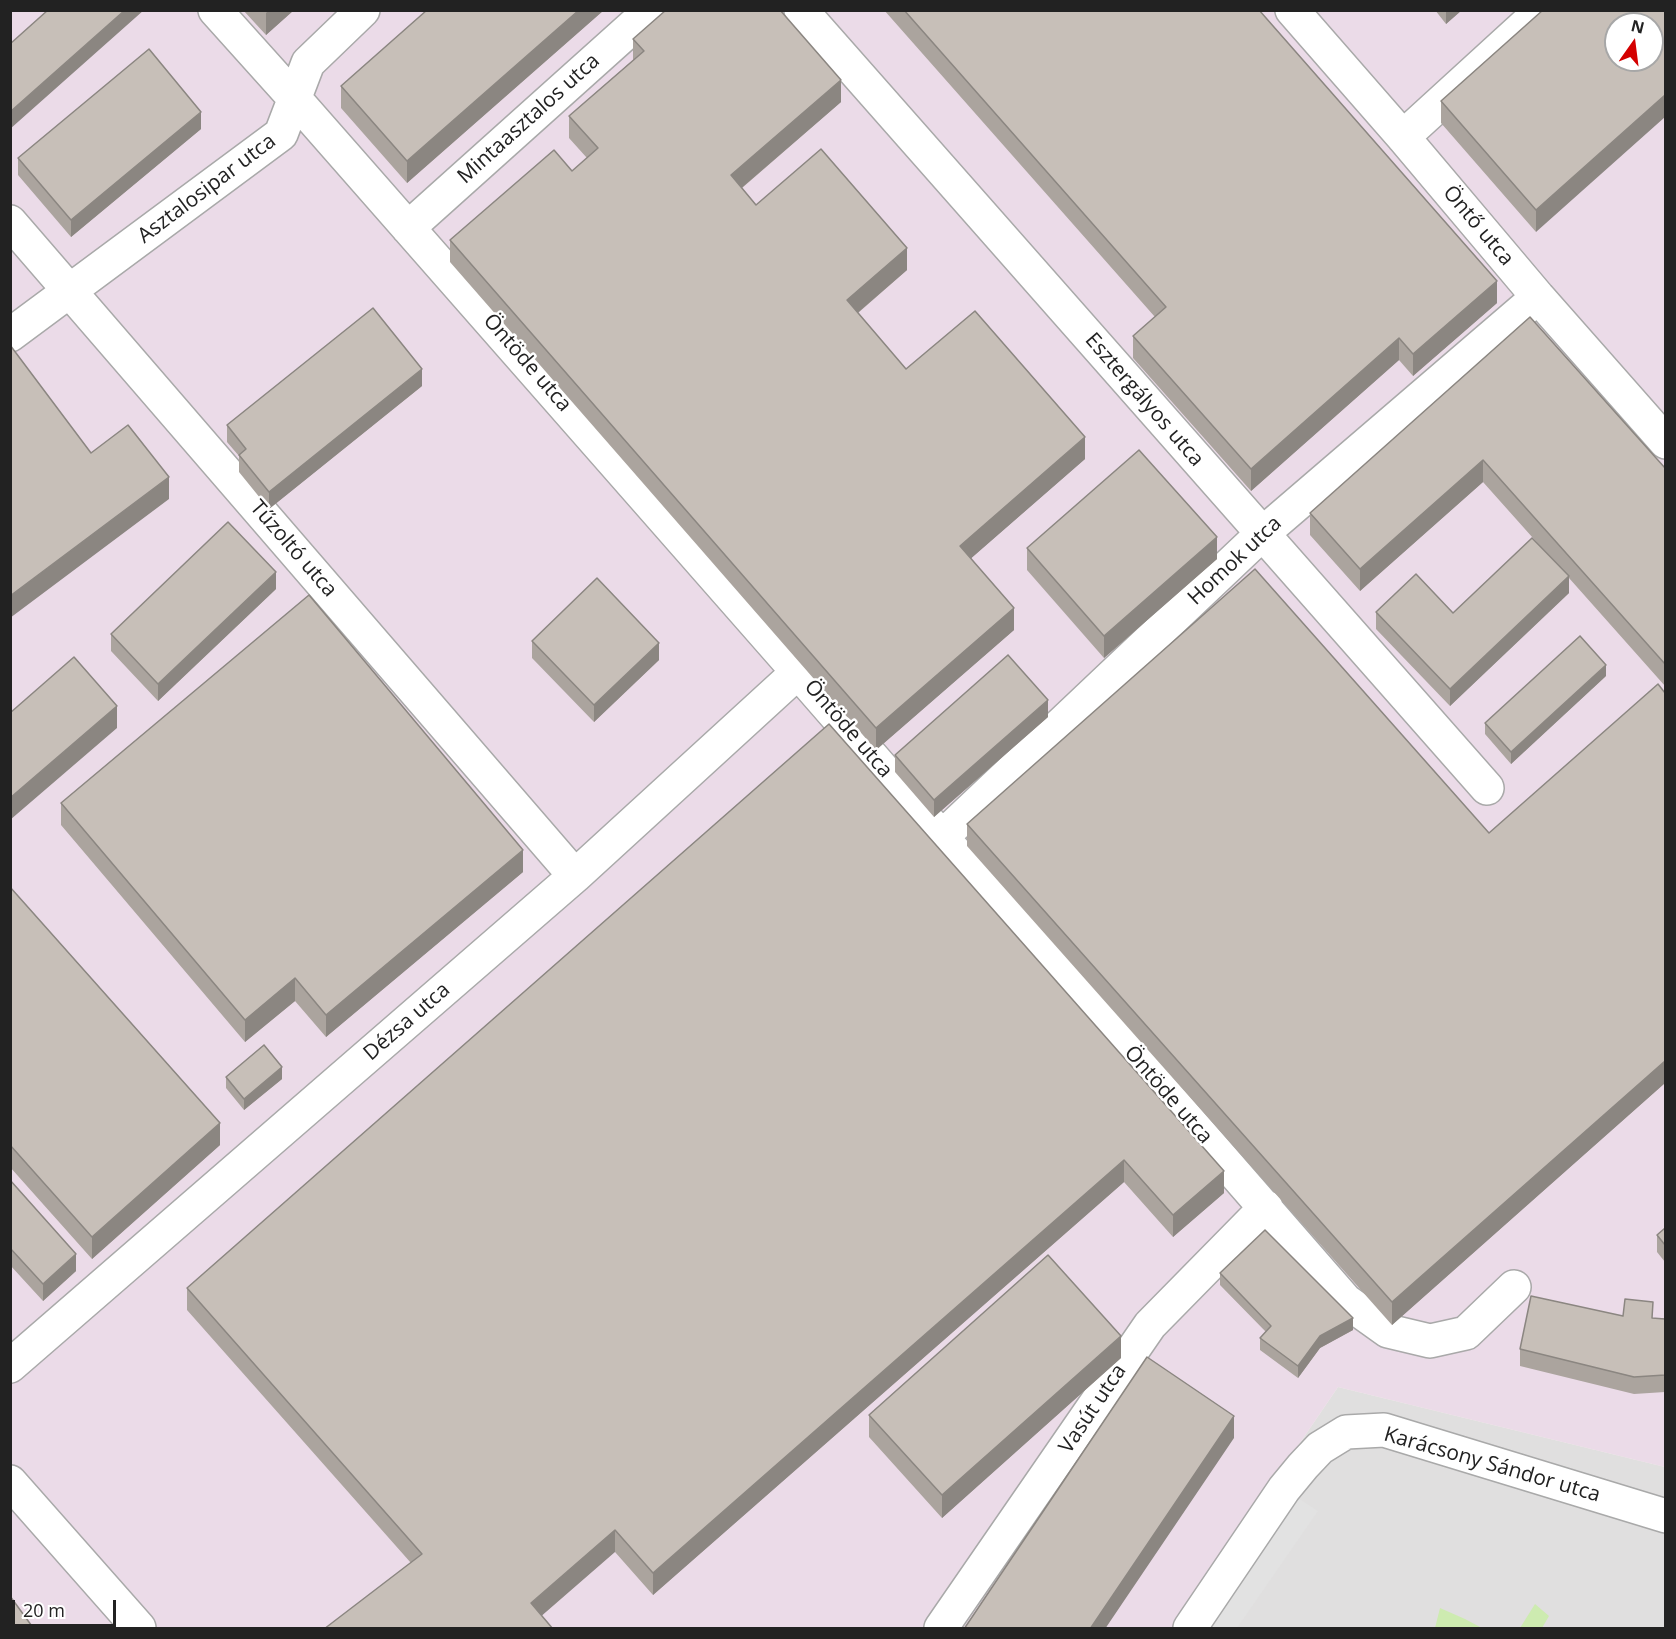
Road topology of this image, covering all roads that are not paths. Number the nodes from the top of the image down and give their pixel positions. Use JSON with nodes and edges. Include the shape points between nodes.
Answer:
{"nodes":[{"id":1,"x":215,"y":10,"type":"edge"},
{"id":2,"x":363,"y":10,"type":"edge"},
{"id":3,"x":651,"y":10,"type":"edge"},
{"id":4,"x":801,"y":10,"type":"edge"},
{"id":5,"x":1292,"y":10,"type":"edge"},
{"id":6,"x":1542,"y":10,"type":"edge"},
{"id":7,"x":295,"y":99,"type":"junction"},
{"id":8,"x":1403,"y":137,"type":"junction"},
{"id":9,"x":10,"y":222,"type":"edge"},
{"id":10,"x":408,"y":228,"type":"junction"},
{"id":11,"x":71,"y":291,"type":"junction"},
{"id":12,"x":1538,"y":297,"type":"junction"},
{"id":13,"x":10,"y":335,"type":"edge"},
{"id":14,"x":1665,"y":442,"type":"edge"},
{"id":15,"x":1262,"y":534,"type":"junction"},
{"id":16,"x":798,"y":672,"type":"junction"},
{"id":17,"x":1487,"y":788,"type":"dead end"},
{"id":18,"x":942,"y":837,"type":"junction"},
{"id":19,"x":575,"y":876,"type":"junction"},
{"id":20,"x":1266,"y":1207,"type":"junction"},
{"id":21,"x":1514,"y":1287,"type":"dead end"},
{"id":22,"x":10,"y":1366,"type":"edge"},
{"id":23,"x":10,"y":1482,"type":"edge"},
{"id":24,"x":1665,"y":1516,"type":"edge"},
{"id":25,"x":139,"y":1629,"type":"edge"},
{"id":26,"x":941,"y":1629,"type":"edge"},
{"id":27,"x":1190,"y":1629,"type":"edge"}],
"edges":[{"from":1,"to":7,"type":"street","name":"Öntöde utca"},
{"from":2,"to":7,"type":"street","name":"Asztalosipar utca","via":[[308,63]]},
{"from":3,"to":10,"type":"street","name":"Mintaasztalos utca"},
{"from":4,"to":15,"type":"street","name":"Esztergályos utca"},
{"from":5,"to":8,"type":"street","name":"Öntő utca"},
{"from":6,"to":8,"type":"street"},
{"from":7,"to":10,"type":"street","name":"Öntöde utca"},
{"from":7,"to":11,"type":"street","name":"Asztalosipar utca","via":[[281,134]]},
{"from":8,"to":12,"type":"street","name":"Öntő utca"},
{"from":9,"to":11,"type":"street","name":"Tűzoltó utca"},
{"from":10,"to":16,"type":"street","name":"Öntöde utca"},
{"from":11,"to":13,"type":"street","name":"Asztalosipar utca"},
{"from":11,"to":19,"type":"street","name":"Tűzoltó utca"},
{"from":12,"to":14,"type":"street","name":"Öntő utca"},
{"from":12,"to":15,"type":"street","name":"Homok utca"},
{"from":15,"to":17,"type":"street","name":"Esztergályos utca"},
{"from":15,"to":18,"type":"street","name":"Homok utca"},
{"from":16,"to":18,"type":"street","name":"Öntöde utca"},
{"from":16,"to":19,"type":"street","name":"Dézsa utca"},
{"from":18,"to":20,"type":"street","name":"Öntöde utca"},
{"from":19,"to":22,"type":"street","name":"Dézsa utca"},
{"from":20,"to":21,"type":"street","name":"Öntöde utca","via":[[1346,1301],[1388,1331],[1430,1341],[1466,1333]]},
{"from":20,"to":26,"type":"street","name":"Vasút utca","via":[[1150,1325]]},
{"from":23,"to":25,"type":"street"},
{"from":24,"to":27,"type":"street","name":"Karácsony Sándor utca","via":[[1384,1430],[1346,1432],[1320,1448],[1284,1489]]}]}
